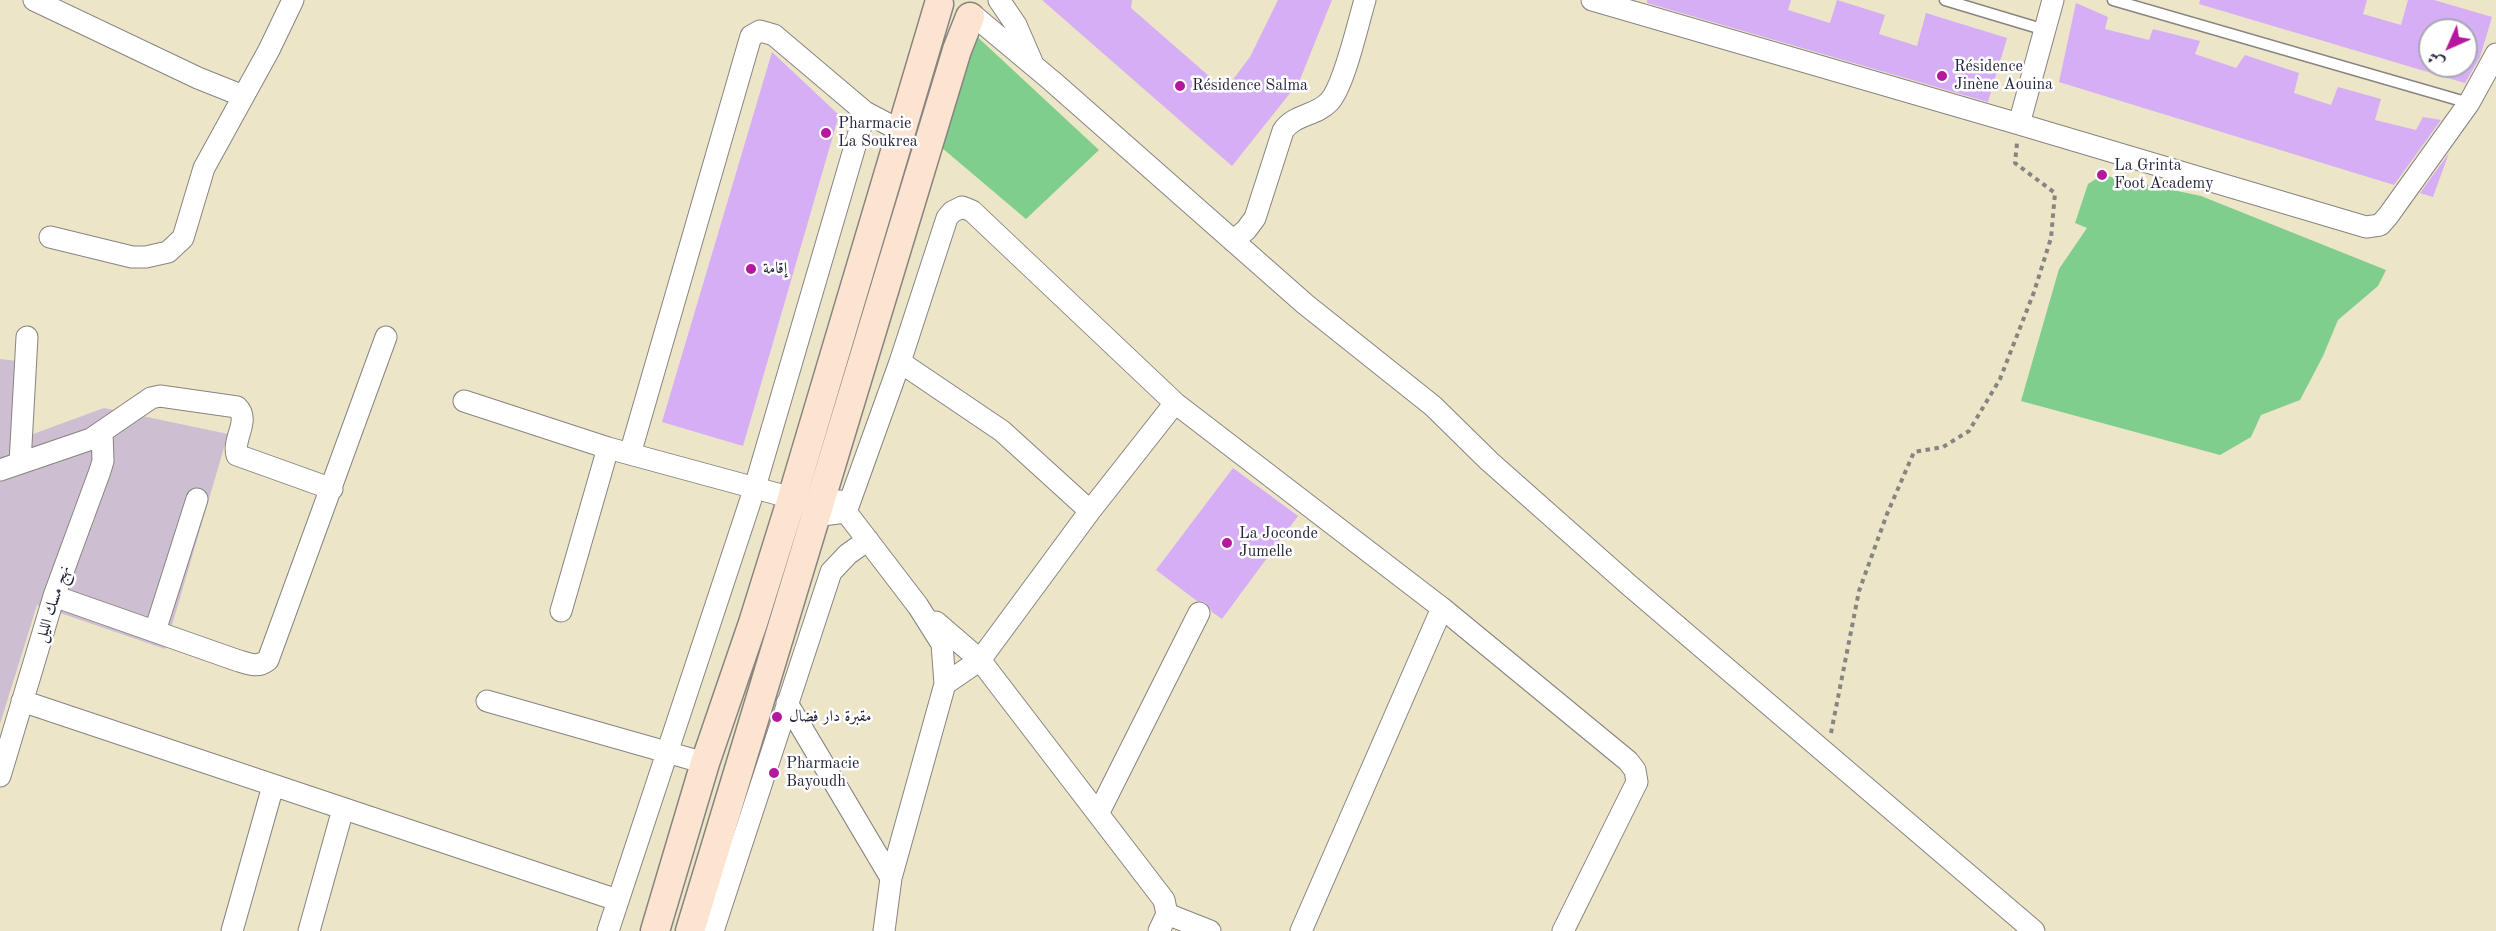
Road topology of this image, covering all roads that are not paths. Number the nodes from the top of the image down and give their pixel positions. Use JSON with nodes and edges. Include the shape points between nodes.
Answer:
{"nodes":[{"id":1,"x":34,"y":0,"type":"edge"},
{"id":2,"x":293,"y":0,"type":"edge"},
{"id":3,"x":1365,"y":0,"type":"edge"},
{"id":4,"x":1592,"y":0,"type":"edge"},
{"id":5,"x":1945,"y":0,"type":"edge"},
{"id":6,"x":2053,"y":0,"type":"edge"},
{"id":7,"x":2113,"y":0,"type":"edge"},
{"id":8,"x":938,"y":2,"type":"edge"},
{"id":9,"x":992,"y":7,"type":"edge"},
{"id":10,"x":2045,"y":30,"type":"junction"},
{"id":11,"x":2496,"y":54,"type":"edge"},
{"id":12,"x":1033,"y":65,"type":"junction"},
{"id":13,"x":243,"y":96,"type":"junction"},
{"id":14,"x":2469,"y":103,"type":"junction"},
{"id":15,"x":865,"y":112,"type":"junction"},
{"id":16,"x":2019,"y":124,"type":"junction"},
{"id":17,"x":901,"y":131,"type":"junction"},
{"id":18,"x":50,"y":237,"type":"dead end"},
{"id":19,"x":1233,"y":241,"type":"junction"},
{"id":20,"x":27,"y":337,"type":"dead end"},
{"id":21,"x":386,"y":337,"type":"dead end"},
{"id":22,"x":900,"y":362,"type":"junction"},
{"id":23,"x":464,"y":401,"type":"dead end"},
{"id":24,"x":1175,"y":403,"type":"junction"},
{"id":25,"x":102,"y":432,"type":"junction"},
{"id":26,"x":608,"y":447,"type":"junction"},
{"id":27,"x":805,"y":449,"type":"junction"},
{"id":28,"x":630,"y":454,"type":"junction"},
{"id":29,"x":10,"y":466,"type":"edge"},
{"id":30,"x":827,"y":474,"type":"junction"},
{"id":31,"x":755,"y":487,"type":"junction"},
{"id":32,"x":332,"y":489,"type":"junction"},
{"id":33,"x":792,"y":498,"type":"junction"},
{"id":34,"x":197,"y":499,"type":"dead end"},
{"id":35,"x":1090,"y":511,"type":"junction"},
{"id":36,"x":846,"y":512,"type":"junction"},
{"id":37,"x":814,"y":516,"type":"junction"},
{"id":38,"x":868,"y":540,"type":"junction"},
{"id":39,"x":54,"y":596,"type":"junction"},
{"id":40,"x":918,"y":606,"type":"junction"},
{"id":41,"x":1442,"y":608,"type":"junction"},
{"id":42,"x":561,"y":611,"type":"dead end"},
{"id":43,"x":1199,"y":613,"type":"dead end"},
{"id":44,"x":155,"y":631,"type":"junction"},
{"id":45,"x":980,"y":660,"type":"junction"},
{"id":46,"x":945,"y":684,"type":"junction"},
{"id":47,"x":487,"y":701,"type":"dead end"},
{"id":48,"x":22,"y":702,"type":"junction"},
{"id":49,"x":787,"y":704,"type":"junction"},
{"id":50,"x":668,"y":752,"type":"junction"},
{"id":51,"x":705,"y":763,"type":"junction"},
{"id":52,"x":0,"y":776,"type":"edge"},
{"id":53,"x":273,"y":786,"type":"junction"},
{"id":54,"x":343,"y":809,"type":"junction"},
{"id":55,"x":1099,"y":812,"type":"junction"},
{"id":56,"x":891,"y":878,"type":"junction"},
{"id":57,"x":617,"y":900,"type":"junction"},
{"id":58,"x":1163,"y":923,"type":"edge"},
{"id":59,"x":232,"y":931,"type":"edge"},
{"id":60,"x":309,"y":931,"type":"edge"},
{"id":61,"x":608,"y":931,"type":"edge"},
{"id":62,"x":655,"y":931,"type":"edge"},
{"id":63,"x":690,"y":931,"type":"edge"},
{"id":64,"x":713,"y":931,"type":"edge"},
{"id":65,"x":884,"y":931,"type":"edge"},
{"id":66,"x":1210,"y":931,"type":"edge"},
{"id":67,"x":1301,"y":931,"type":"edge"},
{"id":68,"x":1563,"y":931,"type":"edge"},
{"id":69,"x":2034,"y":931,"type":"edge"}],
"edges":[{"from":1,"to":13,"type":"street"},
{"from":2,"to":13,"type":"street"},
{"from":3,"to":19,"type":"street","via":[[1336,94],[1283,131],[1255,218]]},
{"from":4,"to":16,"type":"street"},
{"from":5,"to":10,"type":"lane"},
{"from":6,"to":10,"type":"street"},
{"from":7,"to":14,"type":"lane"},
{"from":8,"to":9,"type":"main road","via":[[952,16]]},
{"from":8,"to":17,"type":"main road"},
{"from":9,"to":12,"type":"street"},
{"from":9,"to":12,"type":"street"},
{"from":9,"to":30,"type":"main road","via":[[957,50]]},
{"from":10,"to":16,"type":"street"},
{"from":11,"to":14,"type":"street"},
{"from":12,"to":19,"type":"street"},
{"from":13,"to":18,"type":"street","via":[[204,168],[183,238],[168,252],[132,257]]},
{"from":14,"to":16,"type":"street","via":[[2388,216],[2380,225],[2366,227]]},
{"from":15,"to":17,"type":"street"},
{"from":15,"to":28,"type":"street","via":[[774,35],[760,31],[751,36]]},
{"from":15,"to":31,"type":"street"},
{"from":17,"to":27,"type":"main road"},
{"from":19,"to":69,"type":"street","via":[[1433,406],[1620,578]]},
{"from":20,"to":29,"type":"street"},
{"from":21,"to":32,"type":"street"},
{"from":22,"to":24,"type":"street","via":[[947,218],[962,207],[972,211]]},
{"from":22,"to":35,"type":"street","via":[[1002,431]]},
{"from":22,"to":36,"type":"street"},
{"from":23,"to":26,"type":"street"},
{"from":24,"to":35,"type":"street"},
{"from":24,"to":41,"type":"street"},
{"from":25,"to":29,"type":"street"},
{"from":25,"to":32,"type":"street","via":[[155,396],[237,407],[243,418],[235,447],[237,455]]},
{"from":25,"to":39,"type":"street","name":"نهج مسك الليل","via":[[103,461]]},
{"from":26,"to":28,"type":"street"},
{"from":26,"to":42,"type":"street"},
{"from":27,"to":30,"type":"street"},
{"from":27,"to":33,"type":"main road"},
{"from":28,"to":31,"type":"street"},
{"from":30,"to":36,"type":"street"},
{"from":30,"to":37,"type":"main road"},
{"from":31,"to":33,"type":"street"},
{"from":31,"to":50,"type":"street"},
{"from":32,"to":44,"type":"street","via":[[268,660],[255,666]]},
{"from":33,"to":51,"type":"main road"},
{"from":34,"to":44,"type":"street"},
{"from":35,"to":45,"type":"street"},
{"from":36,"to":37,"type":"street"},
{"from":36,"to":38,"type":"street"},
{"from":37,"to":63,"type":"main road"},
{"from":38,"to":40,"type":"street"},
{"from":38,"to":49,"type":"street","via":[[831,572]]},
{"from":39,"to":44,"type":"street"},
{"from":39,"to":48,"type":"street","name":"نهج مسك الليل"},
{"from":40,"to":45,"type":"street"},
{"from":40,"to":46,"type":"street","via":[[942,644]]},
{"from":41,"to":67,"type":"street"},
{"from":41,"to":68,"type":"street","via":[[1635,770],[1637,782]]},
{"from":43,"to":55,"type":"street"},
{"from":45,"to":46,"type":"street"},
{"from":45,"to":55,"type":"street"},
{"from":46,"to":56,"type":"street"},
{"from":47,"to":50,"type":"street"},
{"from":48,"to":52,"type":"street","name":"نهج مسك الليل"},
{"from":48,"to":53,"type":"street"},
{"from":49,"to":56,"type":"street"},
{"from":49,"to":64,"type":"street"},
{"from":50,"to":51,"type":"street"},
{"from":50,"to":57,"type":"street"},
{"from":51,"to":62,"type":"main road"},
{"from":53,"to":54,"type":"street"},
{"from":53,"to":59,"type":"street"},
{"from":54,"to":57,"type":"street"},
{"from":54,"to":60,"type":"street"},
{"from":55,"to":58,"type":"street","via":[[1164,900]]},
{"from":56,"to":65,"type":"street"},
{"from":57,"to":61,"type":"street"},
{"from":58,"to":66,"type":"street"}]}
